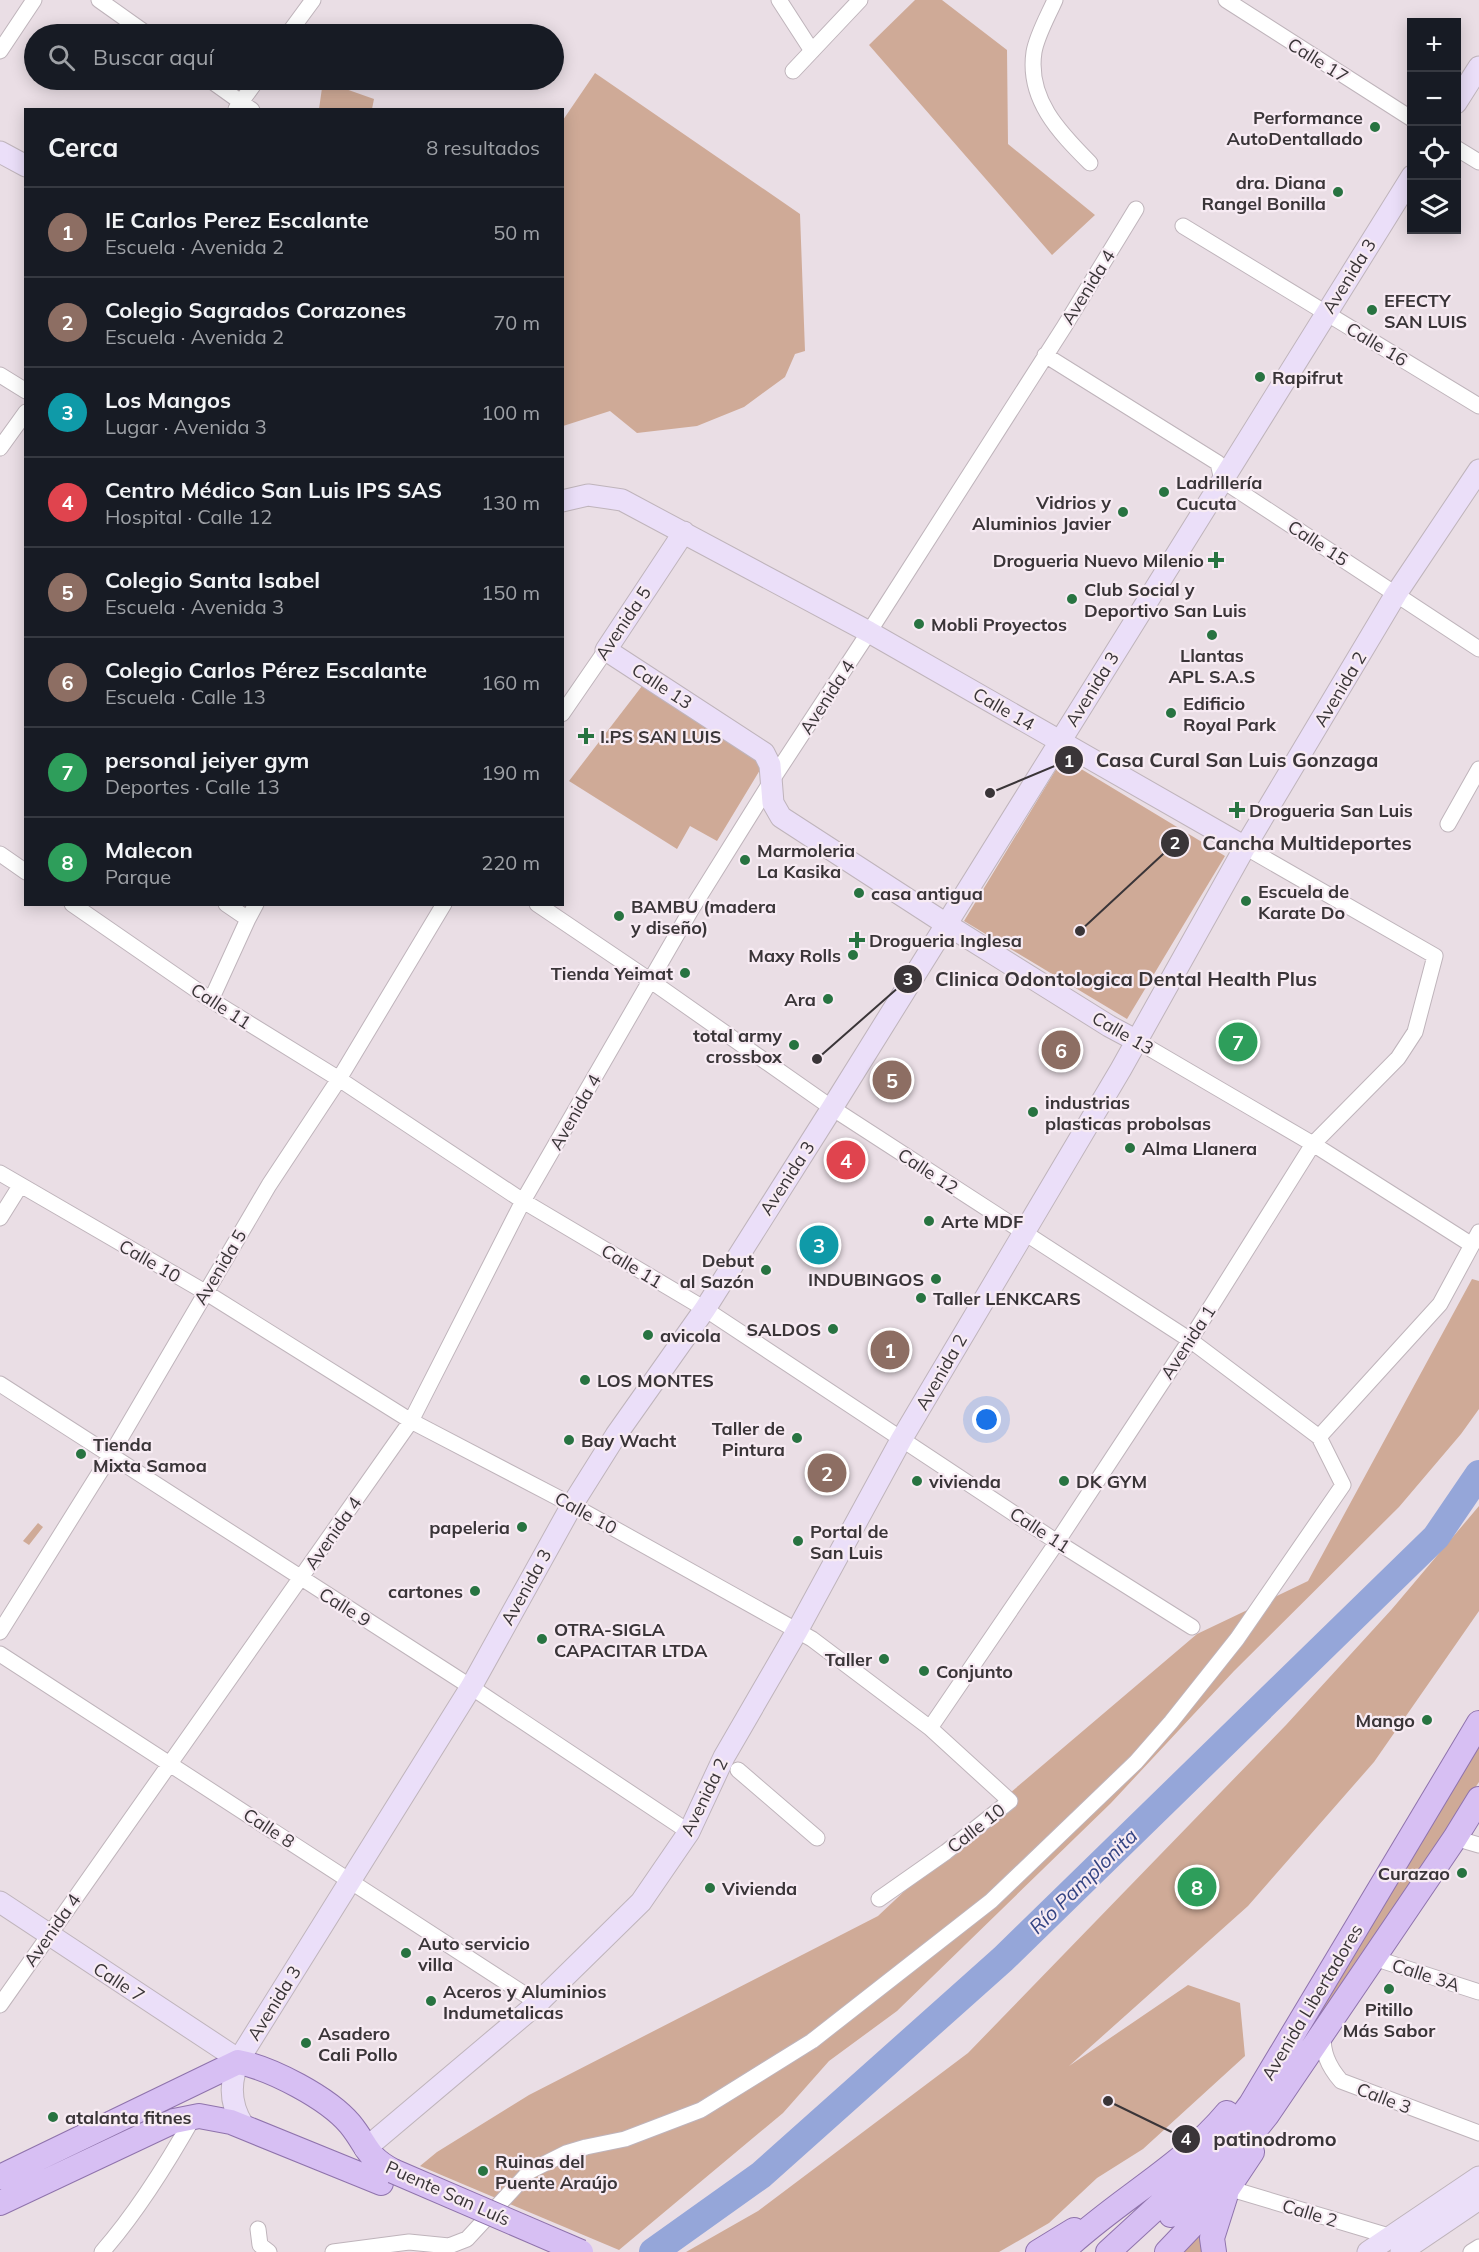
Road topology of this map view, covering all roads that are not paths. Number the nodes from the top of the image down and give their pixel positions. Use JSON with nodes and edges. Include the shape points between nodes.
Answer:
{"nodes":[{"id":1,"x":34,"y":0,"type":"edge"},
{"id":2,"x":99,"y":0,"type":"edge"},
{"id":3,"x":313,"y":0,"type":"edge"},
{"id":4,"x":779,"y":0,"type":"edge"},
{"id":5,"x":860,"y":0,"type":"edge"},
{"id":6,"x":1055,"y":0,"type":"edge"},
{"id":7,"x":1226,"y":0,"type":"edge"},
{"id":8,"x":133,"y":24,"type":"edge"},
{"id":9,"x":295,"y":24,"type":"edge"},
{"id":10,"x":0,"y":51,"type":"edge"},
{"id":11,"x":812,"y":51,"type":"junction"},
{"id":12,"x":1479,"y":67,"type":"edge"},
{"id":13,"x":793,"y":72,"type":"dead end"},
{"id":14,"x":222,"y":90,"type":"edge"},
{"id":15,"x":252,"y":90,"type":"edge"},
{"id":16,"x":1461,"y":95,"type":"edge"},
{"id":17,"x":243,"y":107,"type":"edge"},
{"id":18,"x":1407,"y":116,"type":"edge"},
{"id":19,"x":1461,"y":151,"type":"edge"},
{"id":20,"x":0,"y":152,"type":"edge"},
{"id":21,"x":1479,"y":162,"type":"edge"},
{"id":22,"x":1090,"y":163,"type":"dead end"},
{"id":23,"x":24,"y":165,"type":"edge"},
{"id":24,"x":1409,"y":180,"type":"edge"},
{"id":25,"x":1136,"y":209,"type":"dead end"},
{"id":26,"x":1183,"y":226,"type":"dead end"},
{"id":27,"x":1326,"y":313,"type":"junction"},
{"id":28,"x":1045,"y":355,"type":"junction"},
{"id":29,"x":0,"y":375,"type":"edge"},
{"id":30,"x":24,"y":390,"type":"edge"},
{"id":31,"x":1479,"y":406,"type":"edge"},
{"id":32,"x":24,"y":415,"type":"edge"},
{"id":33,"x":0,"y":448,"type":"edge"},
{"id":34,"x":1479,"y":470,"type":"edge"},
{"id":35,"x":1222,"y":480,"type":"junction"},
{"id":36,"x":564,"y":501,"type":"edge"},
{"id":37,"x":684,"y":532,"type":"junction"},
{"id":38,"x":1396,"y":594,"type":"junction"},
{"id":39,"x":869,"y":632,"type":"junction"},
{"id":40,"x":1479,"y":649,"type":"edge"},
{"id":41,"x":606,"y":650,"type":"junction"},
{"id":42,"x":564,"y":711,"type":"edge"},
{"id":43,"x":1060,"y":741,"type":"junction"},
{"id":44,"x":1479,"y":769,"type":"edge"},
{"id":45,"x":772,"y":780,"type":"junction"},
{"id":46,"x":1448,"y":824,"type":"dead end"},
{"id":47,"x":1245,"y":848,"type":"junction"},
{"id":48,"x":2,"y":859,"type":"edge"},
{"id":49,"x":24,"y":871,"type":"edge"},
{"id":50,"x":75,"y":906,"type":"edge"},
{"id":51,"x":229,"y":906,"type":"edge"},
{"id":52,"x":255,"y":906,"type":"edge"},
{"id":53,"x":443,"y":906,"type":"edge"},
{"id":54,"x":540,"y":906,"type":"edge"},
{"id":55,"x":248,"y":919,"type":"junction"},
{"id":56,"x":946,"y":924,"type":"junction"},
{"id":57,"x":1435,"y":956,"type":"joint"},
{"id":58,"x":651,"y":981,"type":"junction"},
{"id":59,"x":211,"y":1000,"type":"junction"},
{"id":60,"x":1137,"y":1041,"type":"junction"},
{"id":61,"x":339,"y":1079,"type":"junction"},
{"id":62,"x":832,"y":1108,"type":"junction"},
{"id":63,"x":1313,"y":1144,"type":"junction"},
{"id":64,"x":0,"y":1173,"type":"edge"},
{"id":65,"x":20,"y":1186,"type":"junction"},
{"id":66,"x":523,"y":1201,"type":"junction"},
{"id":67,"x":0,"y":1218,"type":"edge"},
{"id":68,"x":1022,"y":1233,"type":"junction"},
{"id":69,"x":1476,"y":1238,"type":"edge"},
{"id":70,"x":205,"y":1292,"type":"junction"},
{"id":71,"x":705,"y":1310,"type":"junction"},
{"id":72,"x":1190,"y":1340,"type":"junction"},
{"id":73,"x":0,"y":1384,"type":"edge"},
{"id":74,"x":411,"y":1421,"type":"junction"},
{"id":75,"x":1319,"y":1437,"type":"junction"},
{"id":76,"x":901,"y":1440,"type":"junction"},
{"id":77,"x":110,"y":1456,"type":"junction"},
{"id":78,"x":572,"y":1505,"type":"junction"},
{"id":79,"x":1057,"y":1542,"type":"junction"},
{"id":80,"x":301,"y":1579,"type":"junction"},
{"id":81,"x":1192,"y":1627,"type":"dead end"},
{"id":82,"x":797,"y":1631,"type":"junction"},
{"id":83,"x":0,"y":1632,"type":"edge"},
{"id":84,"x":0,"y":1654,"type":"edge"},
{"id":85,"x":471,"y":1687,"type":"junction"},
{"id":86,"x":1479,"y":1723,"type":"edge"},
{"id":87,"x":930,"y":1728,"type":"junction"},
{"id":88,"x":169,"y":1763,"type":"junction"},
{"id":89,"x":738,"y":1770,"type":"dead end"},
{"id":90,"x":1479,"y":1799,"type":"edge"},
{"id":91,"x":689,"y":1832,"type":"junction"},
{"id":92,"x":817,"y":1838,"type":"dead end"},
{"id":93,"x":1455,"y":1838,"type":"junction"},
{"id":94,"x":1479,"y":1845,"type":"edge"},
{"id":95,"x":351,"y":1880,"type":"junction"},
{"id":96,"x":879,"y":1899,"type":"dead end"},
{"id":97,"x":0,"y":1902,"type":"edge"},
{"id":98,"x":48,"y":1935,"type":"junction"},
{"id":99,"x":1374,"y":1958,"type":"junction"},
{"id":100,"x":1479,"y":1992,"type":"edge"},
{"id":101,"x":538,"y":2003,"type":"junction"},
{"id":102,"x":0,"y":2005,"type":"edge"},
{"id":103,"x":1296,"y":2027,"type":"junction"},
{"id":104,"x":1323,"y":2031,"type":"junction"},
{"id":105,"x":238,"y":2062,"type":"junction"},
{"id":106,"x":1267,"y":2115,"type":"junction"},
{"id":107,"x":194,"y":2116,"type":"junction"},
{"id":108,"x":243,"y":2126,"type":"junction"},
{"id":109,"x":1479,"y":2133,"type":"edge"},
{"id":110,"x":365,"y":2149,"type":"junction"},
{"id":111,"x":0,"y":2177,"type":"edge"},
{"id":112,"x":387,"y":2177,"type":"junction"},
{"id":113,"x":1479,"y":2177,"type":"edge"},
{"id":114,"x":1228,"y":2188,"type":"junction"},
{"id":115,"x":1127,"y":2197,"type":"junction"},
{"id":116,"x":1479,"y":2199,"type":"edge"},
{"id":117,"x":0,"y":2203,"type":"edge"},
{"id":118,"x":258,"y":2229,"type":"dead end"},
{"id":119,"x":1397,"y":2245,"type":"edge"},
{"id":120,"x":1479,"y":2247,"type":"edge"},
{"id":121,"x":102,"y":2252,"type":"edge"},
{"id":122,"x":269,"y":2252,"type":"edge"},
{"id":123,"x":333,"y":2252,"type":"edge"},
{"id":124,"x":543,"y":2252,"type":"edge"},
{"id":125,"x":581,"y":2252,"type":"edge"},
{"id":126,"x":1038,"y":2252,"type":"edge"},
{"id":127,"x":1062,"y":2252,"type":"edge"},
{"id":128,"x":1108,"y":2252,"type":"edge"},
{"id":129,"x":1130,"y":2252,"type":"edge"},
{"id":130,"x":1167,"y":2252,"type":"edge"},
{"id":131,"x":1214,"y":2252,"type":"edge"},
{"id":132,"x":1368,"y":2252,"type":"edge"},
{"id":133,"x":1472,"y":2252,"type":"edge"}],
"edges":[{"from":1,"to":10,"type":"street"},
{"from":2,"to":8,"type":"street"},
{"from":3,"to":9,"type":"street"},
{"from":4,"to":11,"type":"street"},
{"from":5,"to":11,"type":"street"},
{"from":6,"to":22,"type":"street","via":[[1034,51],[1034,85],[1062,135]]},
{"from":7,"to":18,"type":"street","name":"Calle 17"},
{"from":11,"to":13,"type":"street"},
{"from":12,"to":16,"type":"main road"},
{"from":14,"to":17,"type":"street"},
{"from":15,"to":17,"type":"street"},
{"from":19,"to":21,"type":"street"},
{"from":20,"to":23,"type":"main road"},
{"from":24,"to":27,"type":"main road","name":"Avenida 3"},
{"from":25,"to":28,"type":"street","name":"Avenida 4"},
{"from":26,"to":27,"type":"street","name":"Calle 16"},
{"from":27,"to":31,"type":"street","name":"Calle 16"},
{"from":27,"to":35,"type":"main road","name":"Avenida 3"},
{"from":28,"to":35,"type":"street","name":"Calle 15","via":[[1218,463]]},
{"from":28,"to":39,"type":"street","name":"Avenida 4"},
{"from":29,"to":30,"type":"street"},
{"from":32,"to":33,"type":"street"},
{"from":34,"to":38,"type":"main road","name":"Avenida 2"},
{"from":35,"to":38,"type":"street","name":"Calle 15"},
{"from":35,"to":43,"type":"main road","name":"Avenida 3"},
{"from":36,"to":37,"type":"main road","name":"Calle 14","via":[[588,495],[622,500]]},
{"from":37,"to":39,"type":"main road","name":"Calle 14"},
{"from":37,"to":41,"type":"main road","name":"Avenida 5"},
{"from":38,"to":40,"type":"street","name":"Calle 15"},
{"from":38,"to":47,"type":"main road","name":"Avenida 2"},
{"from":39,"to":43,"type":"main road","name":"Calle 14"},
{"from":39,"to":45,"type":"street","name":"Avenida 4"},
{"from":41,"to":42,"type":"street","name":"Avenida 5"},
{"from":41,"to":45,"type":"main road","name":"Calle 13","via":[[764,753]]},
{"from":43,"to":47,"type":"main road","name":"Calle 14"},
{"from":43,"to":56,"type":"main road","name":"Avenida 3"},
{"from":44,"to":46,"type":"street"},
{"from":45,"to":56,"type":"main road","name":"Calle 13","via":[[773,803],[781,817]]},
{"from":45,"to":58,"type":"street","name":"Avenida 4"},
{"from":47,"to":57,"type":"street","name":"Calle 14"},
{"from":47,"to":60,"type":"main road","name":"Avenida 2"},
{"from":48,"to":49,"type":"street"},
{"from":50,"to":59,"type":"street","name":"Calle 11"},
{"from":51,"to":55,"type":"street"},
{"from":52,"to":55,"type":"street"},
{"from":53,"to":61,"type":"street","name":"Avenida 5"},
{"from":54,"to":58,"type":"street","name":"Calle 12"},
{"from":55,"to":59,"type":"street"},
{"from":56,"to":60,"type":"main road","name":"Calle 13"},
{"from":56,"to":62,"type":"main road","name":"Avenida 3"},
{"from":57,"to":63,"type":"street","name":"Avenida 1","via":[[1415,1032],[1398,1058]]},
{"from":58,"to":62,"type":"street","name":"Calle 12"},
{"from":58,"to":66,"type":"street","name":"Avenida 4"},
{"from":59,"to":61,"type":"street","name":"Calle 11"},
{"from":60,"to":63,"type":"street","name":"Calle 13"},
{"from":60,"to":68,"type":"main road","name":"Avenida 2"},
{"from":61,"to":66,"type":"street","name":"Calle 11"},
{"from":61,"to":70,"type":"street","name":"Avenida 5"},
{"from":62,"to":68,"type":"street","name":"Calle 12"},
{"from":62,"to":71,"type":"main road","name":"Avenida 3"},
{"from":63,"to":69,"type":"street","name":"Calle 13"},
{"from":63,"to":72,"type":"street","name":"Avenida 1"},
{"from":64,"to":65,"type":"street","name":"Calle 10"},
{"from":65,"to":67,"type":"street"},
{"from":65,"to":70,"type":"street","name":"Calle 10"},
{"from":66,"to":71,"type":"street","name":"Calle 11"},
{"from":66,"to":74,"type":"street","name":"Avenida 4"},
{"from":68,"to":72,"type":"street","name":"Calle 12"},
{"from":68,"to":76,"type":"main road","name":"Avenida 2"},
{"from":69,"to":75,"type":"street","via":[[1440,1304]]},
{"from":70,"to":74,"type":"street","name":"Calle 10"},
{"from":70,"to":77,"type":"street","name":"Avenida 5"},
{"from":71,"to":76,"type":"street","name":"Calle 11"},
{"from":71,"to":78,"type":"main road","name":"Avenida 3"},
{"from":72,"to":75,"type":"street","name":"Calle 12"},
{"from":72,"to":79,"type":"street","name":"Avenida 1"},
{"from":73,"to":77,"type":"street","name":"Calle 9"},
{"from":74,"to":78,"type":"street","name":"Calle 10"},
{"from":74,"to":80,"type":"street","name":"Avenida 4"},
{"from":75,"to":123,"type":"street","via":[[1343,1485],[1269,1595],[1205,1681],[1136,1762],[991,1901],[812,2041],[701,2110],[625,2139],[585,2146],[530,2171],[467,2239],[449,2246],[410,2242]]},
{"from":76,"to":79,"type":"street","name":"Calle 11"},
{"from":76,"to":82,"type":"main road","name":"Avenida 2"},
{"from":77,"to":80,"type":"street","name":"Calle 9"},
{"from":77,"to":83,"type":"street","name":"Avenida 5"},
{"from":78,"to":82,"type":"street","name":"Calle 10"},
{"from":78,"to":85,"type":"main road","name":"Avenida 3"},
{"from":79,"to":81,"type":"street","name":"Calle 11"},
{"from":79,"to":87,"type":"street","name":"Avenida 1"},
{"from":80,"to":85,"type":"street","name":"Calle 9"},
{"from":80,"to":88,"type":"street","name":"Avenida 4"},
{"from":82,"to":87,"type":"street","name":"Calle 10"},
{"from":82,"to":91,"type":"main road","name":"Avenida 2","via":[[724,1757]]},
{"from":84,"to":88,"type":"street","name":"Calle 8"},
{"from":85,"to":91,"type":"street","name":"Calle 9"},
{"from":85,"to":95,"type":"main road","name":"Avenida 3"},
{"from":86,"to":103,"type":"main road","name":"Avenida Libertadores"},
{"from":87,"to":96,"type":"street","name":"Calle 10","via":[[1010,1801]]},
{"from":88,"to":95,"type":"street","name":"Calle 8"},
{"from":88,"to":98,"type":"street","name":"Avenida 4"},
{"from":89,"to":92,"type":"street"},
{"from":90,"to":93,"type":"main road","name":"Avenida Libertadores"},
{"from":91,"to":101,"type":"main road","name":"Avenida 2","via":[[641,1902]]},
{"from":93,"to":94,"type":"street"},
{"from":93,"to":99,"type":"main road","name":"Avenida Libertadores"},
{"from":95,"to":101,"type":"street","name":"Calle 8"},
{"from":95,"to":105,"type":"main road","name":"Avenida 3"},
{"from":97,"to":98,"type":"main road","name":"Calle 7"},
{"from":98,"to":102,"type":"street","name":"Avenida 4"},
{"from":98,"to":105,"type":"main road","name":"Calle 7"},
{"from":99,"to":100,"type":"street","name":"Calle 3A"},
{"from":99,"to":104,"type":"main road","name":"Avenida Libertadores"},
{"from":101,"to":110,"type":"main road","name":"Avenida 2"},
{"from":103,"to":115,"type":"main road","via":[[1214,2128]]},
{"from":103,"to":128,"type":"main road","name":"Avenida Libertadores","via":[[1251,2104],[1219,2146]]},
{"from":104,"to":106,"type":"main road","name":"Avenida Libertadores"},
{"from":104,"to":109,"type":"street","name":"Calle 3","via":[[1329,2067],[1341,2081]]},
{"from":105,"to":108,"type":"main road","name":"Avenida 3","via":[[232,2094]]},
{"from":105,"to":110,"type":"main road","name":"Puente San Luís","via":[[276,2074],[321,2100],[350,2124]]},
{"from":105,"to":111,"type":"main road"},
{"from":106,"to":114,"type":"main road","via":[[1242,2171]]},
{"from":106,"to":129,"type":"main road","name":"Avenida Libertadores","via":[[1204,2187]]},
{"from":107,"to":108,"type":"main road","name":"Puente San Luís","via":[[215,2117]]},
{"from":107,"to":117,"type":"main road","via":[[174,2121]]},
{"from":107,"to":121,"type":"street","via":[[171,2157]]},
{"from":108,"to":112,"type":"main road","name":"Puente San Luís"},
{"from":110,"to":112,"type":"main road","name":"Puente San Luís","via":[[382,2165]]},
{"from":112,"to":124,"type":"main road","name":"Puente San Luís"},
{"from":112,"to":125,"type":"main road","name":"Puente San Luís","bridge":true},
{"from":113,"to":119,"type":"main road"},
{"from":114,"to":119,"type":"street","name":"Calle 2"},
{"from":114,"to":130,"type":"main road"},
{"from":114,"to":131,"type":"main road","via":[[1212,2238]]},
{"from":115,"to":126,"type":"main road"},
{"from":115,"to":127,"type":"main road"},
{"from":116,"to":119,"type":"main road"},
{"from":118,"to":122,"type":"street","via":[[260,2245]]},
{"from":119,"to":132,"type":"main road"},
{"from":120,"to":133,"type":"street"}]}
